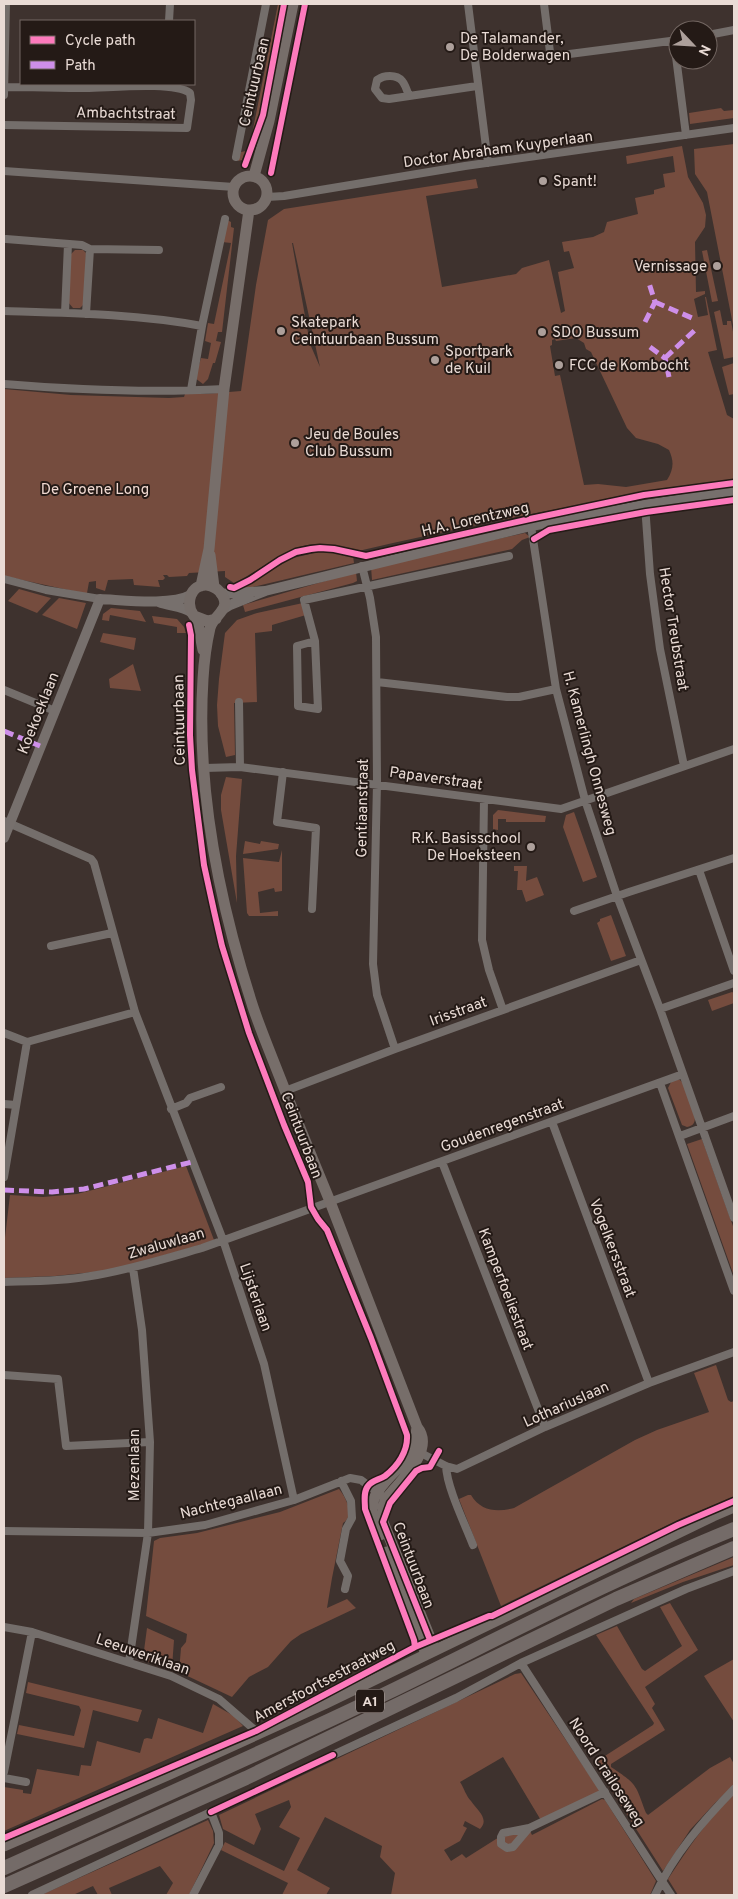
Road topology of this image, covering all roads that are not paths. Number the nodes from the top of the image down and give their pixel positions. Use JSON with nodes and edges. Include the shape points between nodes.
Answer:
{"nodes":[{"id":1,"x":6,"y":4,"type":"edge"},
{"id":2,"x":170,"y":4,"type":"edge"},
{"id":3,"x":266,"y":4,"type":"edge"},
{"id":4,"x":293,"y":4,"type":"edge"},
{"id":5,"x":468,"y":4,"type":"edge"},
{"id":6,"x":544,"y":4,"type":"edge"},
{"id":7,"x":169,"y":20,"type":"edge"},
{"id":8,"x":734,"y":30,"type":"edge"},
{"id":9,"x":718,"y":33,"type":"edge"},
{"id":10,"x":668,"y":42,"type":"edge"},
{"id":11,"x":679,"y":70,"type":"edge"},
{"id":12,"x":167,"y":85,"type":"edge"},
{"id":13,"x":477,"y":86,"type":"junction"},
{"id":14,"x":4,"y":91,"type":"edge"},
{"id":15,"x":409,"y":96,"type":"dead end"},
{"id":16,"x":4,"y":125,"type":"edge"},
{"id":17,"x":734,"y":128,"type":"edge"},
{"id":18,"x":686,"y":135,"type":"junction"},
{"id":19,"x":236,"y":157,"type":"dead end"},
{"id":20,"x":488,"y":163,"type":"junction"},
{"id":21,"x":4,"y":171,"type":"edge"},
{"id":22,"x":254,"y":176,"type":"junction"},
{"id":23,"x":234,"y":187,"type":"junction"},
{"id":24,"x":267,"y":197,"type":"junction"},
{"id":25,"x":249,"y":210,"type":"junction"},
{"id":26,"x":224,"y":219,"type":"dead end"},
{"id":27,"x":6,"y":239,"type":"dead end"},
{"id":28,"x":68,"y":244,"type":"junction"},
{"id":29,"x":90,"y":249,"type":"junction"},
{"id":30,"x":159,"y":250,"type":"dead end"},
{"id":31,"x":4,"y":311,"type":"edge"},
{"id":32,"x":65,"y":313,"type":"junction"},
{"id":33,"x":86,"y":314,"type":"junction"},
{"id":34,"x":202,"y":326,"type":"junction"},
{"id":35,"x":4,"y":384,"type":"edge"},
{"id":36,"x":224,"y":389,"type":"junction"},
{"id":37,"x":191,"y":390,"type":"junction"},
{"id":38,"x":734,"y":492,"type":"edge"},
{"id":39,"x":645,"y":505,"type":"junction"},
{"id":40,"x":531,"y":526,"type":"junction"},
{"id":41,"x":209,"y":549,"type":"junction"},
{"id":42,"x":509,"y":556,"type":"dead end"},
{"id":43,"x":362,"y":566,"type":"junction"},
{"id":44,"x":4,"y":579,"type":"edge"},
{"id":45,"x":201,"y":586,"type":"junction"},
{"id":46,"x":368,"y":587,"type":"junction"},
{"id":47,"x":218,"y":591,"type":"junction"},
{"id":48,"x":265,"y":591,"type":"junction"},
{"id":49,"x":191,"y":595,"type":"junction"},
{"id":50,"x":100,"y":599,"type":"junction"},
{"id":51,"x":158,"y":602,"type":"junction"},
{"id":52,"x":194,"y":615,"type":"junction"},
{"id":53,"x":219,"y":615,"type":"junction"},
{"id":54,"x":315,"y":641,"type":"junction"},
{"id":55,"x":204,"y":654,"type":"junction"},
{"id":56,"x":377,"y":682,"type":"junction"},
{"id":57,"x":556,"y":689,"type":"junction"},
{"id":58,"x":4,"y":690,"type":"edge"},
{"id":59,"x":240,"y":702,"type":"dead end"},
{"id":60,"x":55,"y":711,"type":"junction"},
{"id":61,"x":734,"y":749,"type":"edge"},
{"id":62,"x":684,"y":766,"type":"junction"},
{"id":63,"x":240,"y":767,"type":"junction"},
{"id":64,"x":204,"y":768,"type":"junction"},
{"id":65,"x":283,"y":772,"type":"junction"},
{"id":66,"x":377,"y":783,"type":"junction"},
{"id":67,"x":484,"y":799,"type":"junction"},
{"id":68,"x":585,"y":800,"type":"junction"},
{"id":69,"x":7,"y":823,"type":"edge"},
{"id":70,"x":4,"y":838,"type":"edge"},
{"id":71,"x":734,"y":858,"type":"edge"},
{"id":72,"x":698,"y":870,"type":"junction"},
{"id":73,"x":617,"y":896,"type":"junction"},
{"id":74,"x":312,"y":909,"type":"dead end"},
{"id":75,"x":574,"y":911,"type":"dead end"},
{"id":76,"x":112,"y":933,"type":"junction"},
{"id":77,"x":51,"y":946,"type":"dead end"},
{"id":78,"x":641,"y":960,"type":"junction"},
{"id":79,"x":734,"y":972,"type":"edge"},
{"id":80,"x":734,"y":983,"type":"edge"},
{"id":81,"x":660,"y":1009,"type":"junction"},
{"id":82,"x":503,"y":1010,"type":"junction"},
{"id":83,"x":135,"y":1012,"type":"junction"},
{"id":84,"x":4,"y":1033,"type":"edge"},
{"id":85,"x":27,"y":1042,"type":"junction"},
{"id":86,"x":395,"y":1049,"type":"junction"},
{"id":87,"x":683,"y":1074,"type":"junction"},
{"id":88,"x":660,"y":1083,"type":"junction"},
{"id":89,"x":221,"y":1087,"type":"dead end"},
{"id":90,"x":285,"y":1091,"type":"junction"},
{"id":91,"x":4,"y":1104,"type":"edge"},
{"id":92,"x":16,"y":1105,"type":"junction"},
{"id":93,"x":171,"y":1109,"type":"junction"},
{"id":94,"x":734,"y":1116,"type":"edge"},
{"id":95,"x":552,"y":1122,"type":"junction"},
{"id":96,"x":702,"y":1128,"type":"junction"},
{"id":97,"x":7,"y":1133,"type":"edge"},
{"id":98,"x":680,"y":1136,"type":"junction"},
{"id":99,"x":442,"y":1162,"type":"junction"},
{"id":100,"x":4,"y":1177,"type":"edge"},
{"id":101,"x":330,"y":1202,"type":"junction"},
{"id":102,"x":734,"y":1218,"type":"edge"},
{"id":103,"x":223,"y":1240,"type":"junction"},
{"id":104,"x":133,"y":1268,"type":"junction"},
{"id":105,"x":4,"y":1282,"type":"edge"},
{"id":106,"x":734,"y":1290,"type":"edge"},
{"id":107,"x":734,"y":1352,"type":"edge"},
{"id":108,"x":4,"y":1375,"type":"edge"},
{"id":109,"x":649,"y":1382,"type":"junction"},
{"id":110,"x":545,"y":1427,"type":"junction"},
{"id":111,"x":150,"y":1442,"type":"junction"},
{"id":112,"x":417,"y":1451,"type":"junction"},
{"id":113,"x":446,"y":1466,"type":"junction"},
{"id":114,"x":341,"y":1481,"type":"junction"},
{"id":115,"x":381,"y":1496,"type":"junction"},
{"id":116,"x":294,"y":1500,"type":"junction"},
{"id":117,"x":734,"y":1507,"type":"edge"},
{"id":118,"x":734,"y":1529,"type":"edge"},
{"id":119,"x":4,"y":1531,"type":"edge"},
{"id":120,"x":148,"y":1533,"type":"junction"},
{"id":121,"x":473,"y":1545,"type":"dead end"},
{"id":122,"x":734,"y":1548,"type":"edge"},
{"id":123,"x":734,"y":1571,"type":"edge"},
{"id":124,"x":345,"y":1589,"type":"dead end"},
{"id":125,"x":4,"y":1627,"type":"edge"},
{"id":126,"x":32,"y":1632,"type":"junction"},
{"id":127,"x":430,"y":1652,"type":"junction"},
{"id":128,"x":129,"y":1662,"type":"junction"},
{"id":129,"x":521,"y":1663,"type":"junction"},
{"id":130,"x":258,"y":1734,"type":"junction"},
{"id":131,"x":333,"y":1754,"type":"dead end"},
{"id":132,"x":4,"y":1772,"type":"edge"},
{"id":133,"x":4,"y":1778,"type":"edge"},
{"id":134,"x":26,"y":1782,"type":"dead end"},
{"id":135,"x":734,"y":1789,"type":"edge"},
{"id":136,"x":605,"y":1792,"type":"junction"},
{"id":137,"x":529,"y":1828,"type":"dead end"},
{"id":138,"x":4,"y":1846,"type":"edge"},
{"id":139,"x":4,"y":1868,"type":"edge"},
{"id":140,"x":662,"y":1880,"type":"junction"},
{"id":141,"x":4,"y":1886,"type":"edge"},
{"id":142,"x":32,"y":1895,"type":"edge"},
{"id":143,"x":193,"y":1895,"type":"edge"},
{"id":144,"x":655,"y":1895,"type":"edge"},
{"id":145,"x":671,"y":1895,"type":"edge"}],
"edges":[{"from":1,"to":14,"type":"street"},
{"from":2,"to":7,"type":"street"},
{"from":3,"to":19,"type":"street","name":"Ceintuurbaan"},
{"from":4,"to":22,"type":"main road","name":"Ceintuurbaan"},
{"from":5,"to":13,"type":"street"},
{"from":6,"to":10,"type":"street","via":[[550,52],[554,56]]},
{"from":8,"to":9,"type":"street"},
{"from":11,"to":18,"type":"street"},
{"from":12,"to":14,"type":"street"},
{"from":12,"to":16,"type":"street","name":"Ambachtstraat","via":[[190,93],[187,128]]},
{"from":13,"to":15,"type":"street"},
{"from":13,"to":20,"type":"street"},
{"from":17,"to":18,"type":"street","name":"Doctor Abraham Kuyperlaan"},
{"from":18,"to":20,"type":"street","name":"Doctor Abraham Kuyperlaan"},
{"from":20,"to":24,"type":"street","name":"Doctor Abraham Kuyperlaan"},
{"from":21,"to":23,"type":"street"},
{"from":22,"to":23,"type":"main road","via":[[243,178]]},
{"from":22,"to":24,"type":"main road","via":[[265,185]]},
{"from":23,"to":25,"type":"main road","via":[[235,200]]},
{"from":24,"to":25,"type":"main road","via":[[261,206]]},
{"from":25,"to":36,"type":"main road"},
{"from":26,"to":34,"type":"street"},
{"from":27,"to":28,"type":"street"},
{"from":28,"to":29,"type":"street"},
{"from":28,"to":32,"type":"street"},
{"from":29,"to":30,"type":"street"},
{"from":29,"to":33,"type":"street"},
{"from":31,"to":32,"type":"street"},
{"from":32,"to":33,"type":"street"},
{"from":33,"to":34,"type":"street"},
{"from":34,"to":37,"type":"street"},
{"from":35,"to":37,"type":"street","via":[[66,389]]},
{"from":36,"to":37,"type":"street"},
{"from":36,"to":41,"type":"main road"},
{"from":38,"to":39,"type":"street","name":"H.A. Lorentzweg"},
{"from":39,"to":40,"type":"street","name":"H.A. Lorentzweg"},
{"from":39,"to":62,"type":"street","name":"Hector Treubstraat","via":[[660,649]]},
{"from":40,"to":43,"type":"street","name":"H.A. Lorentzweg"},
{"from":40,"to":57,"type":"street","name":"H. Kamerlingh Onnesweg"},
{"from":41,"to":45,"type":"main road"},
{"from":41,"to":47,"type":"main road"},
{"from":42,"to":46,"type":"street"},
{"from":43,"to":46,"type":"street","name":"Gentiaanstraat"},
{"from":43,"to":48,"type":"street","name":"H.A. Lorentzweg"},
{"from":44,"to":50,"type":"street"},
{"from":45,"to":47,"type":"main road","via":[[208,585]]},
{"from":45,"to":49,"type":"main road"},
{"from":46,"to":54,"type":"street","via":[[304,600]]},
{"from":46,"to":56,"type":"street","name":"Gentiaanstraat","via":[[376,637]]},
{"from":47,"to":48,"type":"street","name":"H.A. Lorentzweg"},
{"from":47,"to":53,"type":"main road","via":[[224,605]]},
{"from":48,"to":53,"type":"street","name":"H.A. Lorentzweg","via":[[230,605]]},
{"from":49,"to":51,"type":"street"},
{"from":49,"to":52,"type":"main road","via":[[189,600]]},
{"from":50,"to":51,"type":"street"},
{"from":50,"to":60,"type":"street","name":"Koekoeklaan"},
{"from":51,"to":52,"type":"street","via":[[184,608]]},
{"from":52,"to":53,"type":"main road","via":[[206,621]]},
{"from":52,"to":55,"type":"main road","name":"Ceintuurbaan"},
{"from":53,"to":55,"type":"main road","name":"Ceintuurbaan","via":[[210,626]]},
{"from":54,"to":54,"type":"street","via":[[297,646],[298,706],[318,709]]},
{"from":55,"to":64,"type":"main road","name":"Ceintuurbaan","via":[[201,721]]},
{"from":56,"to":57,"type":"street","via":[[513,697]]},
{"from":56,"to":66,"type":"street","name":"Gentiaanstraat"},
{"from":57,"to":68,"type":"street","name":"H. Kamerlingh Onnesweg"},
{"from":58,"to":60,"type":"street"},
{"from":59,"to":63,"type":"street"},
{"from":60,"to":69,"type":"street","name":"Koekoeklaan"},
{"from":61,"to":62,"type":"street","name":"Papaverstraat"},
{"from":62,"to":68,"type":"street","name":"Papaverstraat"},
{"from":63,"to":64,"type":"street","name":"Papaverstraat"},
{"from":63,"to":65,"type":"street","name":"Papaverstraat"},
{"from":64,"to":90,"type":"main road","name":"Ceintuurbaan","via":[[225,912],[253,1009]]},
{"from":65,"to":66,"type":"street","name":"Papaverstraat"},
{"from":65,"to":74,"type":"street","via":[[277,822],[316,828]]},
{"from":66,"to":67,"type":"street","name":"Papaverstraat"},
{"from":66,"to":86,"type":"street","name":"Gentiaanstraat","via":[[373,964],[377,995]]},
{"from":67,"to":68,"type":"street","name":"Papaverstraat","via":[[561,809]]},
{"from":67,"to":82,"type":"street","via":[[482,940]]},
{"from":68,"to":73,"type":"street","name":"H. Kamerlingh Onnesweg"},
{"from":69,"to":70,"type":"street","name":"Koekoeklaan"},
{"from":69,"to":76,"type":"street","name":"Lijsterlaan","via":[[91,858]]},
{"from":71,"to":72,"type":"street"},
{"from":72,"to":73,"type":"street"},
{"from":72,"to":79,"type":"street"},
{"from":73,"to":75,"type":"street"},
{"from":73,"to":78,"type":"street","name":"H. Kamerlingh Onnesweg"},
{"from":76,"to":77,"type":"street"},
{"from":76,"to":83,"type":"street","name":"Lijsterlaan"},
{"from":78,"to":81,"type":"street","name":"H. Kamerlingh Onnesweg"},
{"from":78,"to":82,"type":"street","name":"Irisstraat"},
{"from":80,"to":81,"type":"street"},
{"from":81,"to":87,"type":"street","name":"H. Kamerlingh Onnesweg"},
{"from":82,"to":86,"type":"street","name":"Irisstraat"},
{"from":83,"to":85,"type":"street"},
{"from":83,"to":93,"type":"street","name":"Lijsterlaan"},
{"from":84,"to":85,"type":"street"},
{"from":85,"to":92,"type":"street"},
{"from":86,"to":90,"type":"street","name":"Irisstraat"},
{"from":87,"to":88,"type":"street","name":"Goudenregenstraat"},
{"from":87,"to":96,"type":"street","name":"H. Kamerlingh Onnesweg"},
{"from":88,"to":95,"type":"street","name":"Goudenregenstraat"},
{"from":88,"to":98,"type":"street"},
{"from":89,"to":93,"type":"street"},
{"from":90,"to":101,"type":"main road","name":"Ceintuurbaan"},
{"from":91,"to":92,"type":"street"},
{"from":92,"to":97,"type":"street"},
{"from":93,"to":103,"type":"street","name":"Lijsterlaan"},
{"from":94,"to":96,"type":"street"},
{"from":95,"to":99,"type":"street","name":"Goudenregenstraat"},
{"from":95,"to":109,"type":"street","name":"Vogelkersstraat"},
{"from":96,"to":98,"type":"street"},
{"from":96,"to":102,"type":"street","name":"H. Kamerlingh Onnesweg"},
{"from":97,"to":100,"type":"street"},
{"from":98,"to":106,"type":"street"},
{"from":99,"to":101,"type":"street","name":"Goudenregenstraat"},
{"from":99,"to":110,"type":"street","name":"Kamperfoeliestraat"},
{"from":101,"to":103,"type":"street","name":"Zwaluwlaan"},
{"from":101,"to":112,"type":"main road","name":"Ceintuurbaan","via":[[417,1427]]},
{"from":103,"to":104,"type":"street","name":"Zwaluwlaan"},
{"from":103,"to":116,"type":"street","name":"Lijsterlaan","via":[[264,1364]]},
{"from":104,"to":105,"type":"street","name":"Zwaluwlaan","via":[[66,1279]]},
{"from":104,"to":111,"type":"street","name":"Mezenlaan","via":[[142,1330]]},
{"from":107,"to":109,"type":"street","name":"Lothariuslaan"},
{"from":108,"to":111,"type":"street","via":[[58,1379],[66,1446]]},
{"from":109,"to":110,"type":"street","name":"Lothariuslaan"},
{"from":110,"to":113,"type":"street","name":"Lothariuslaan","via":[[457,1468]]},
{"from":111,"to":120,"type":"street","name":"Mezenlaan"},
{"from":112,"to":113,"type":"street"},
{"from":112,"to":115,"type":"main road","name":"Ceintuurbaan","via":[[408,1457]]},
{"from":113,"to":121,"type":"street","via":[[450,1488]]},
{"from":114,"to":115,"type":"street","name":"Nachtegaallaan","via":[[356,1478]]},
{"from":114,"to":116,"type":"street","name":"Nachtegaallaan"},
{"from":114,"to":124,"type":"street","via":[[351,1501],[352,1518],[346,1529],[340,1561],[348,1576]]},
{"from":115,"to":127,"type":"main road","name":"Ceintuurbaan","via":[[385,1530]]},
{"from":116,"to":120,"type":"street","name":"Nachtegaallaan","via":[[205,1525]]},
{"from":117,"to":127,"type":"main road","name":"Amersfoortsestraatweg"},
{"from":118,"to":139,"type":"highway","number":"A1","via":[[610,1583],[216,1773]]},
{"from":119,"to":120,"type":"street","name":"Nachtegaallaan"},
{"from":120,"to":128,"type":"street","name":"Mezenlaan"},
{"from":122,"to":141,"type":"highway","number":"A1","via":[[616,1600],[246,1778]]},
{"from":123,"to":129,"type":"street","via":[[686,1588]]},
{"from":125,"to":126,"type":"street","name":"Leeuweriklaan"},
{"from":126,"to":128,"type":"street","name":"Leeuweriklaan"},
{"from":126,"to":132,"type":"street"},
{"from":127,"to":130,"type":"main road","name":"Amersfoortsestraatweg"},
{"from":128,"to":130,"type":"street","name":"Leeuweriklaan","via":[[171,1676],[219,1698]]},
{"from":129,"to":131,"type":"street","via":[[456,1698]]},
{"from":129,"to":136,"type":"street","name":"Noord Crailoseweg"},
{"from":130,"to":138,"type":"main road","name":"Amersfoortsestraatweg"},
{"from":133,"to":134,"type":"street"},
{"from":135,"to":140,"type":"street","via":[[695,1831]]},
{"from":136,"to":137,"type":"street"},
{"from":136,"to":140,"type":"street","name":"Noord Crailoseweg"},
{"from":140,"to":144,"type":"street"},
{"from":140,"to":145,"type":"street","name":"Noord Crailoseweg"},
{"from":142,"to":143,"type":"street","via":[[211,1812],[219,1833],[219,1845]]}]}
